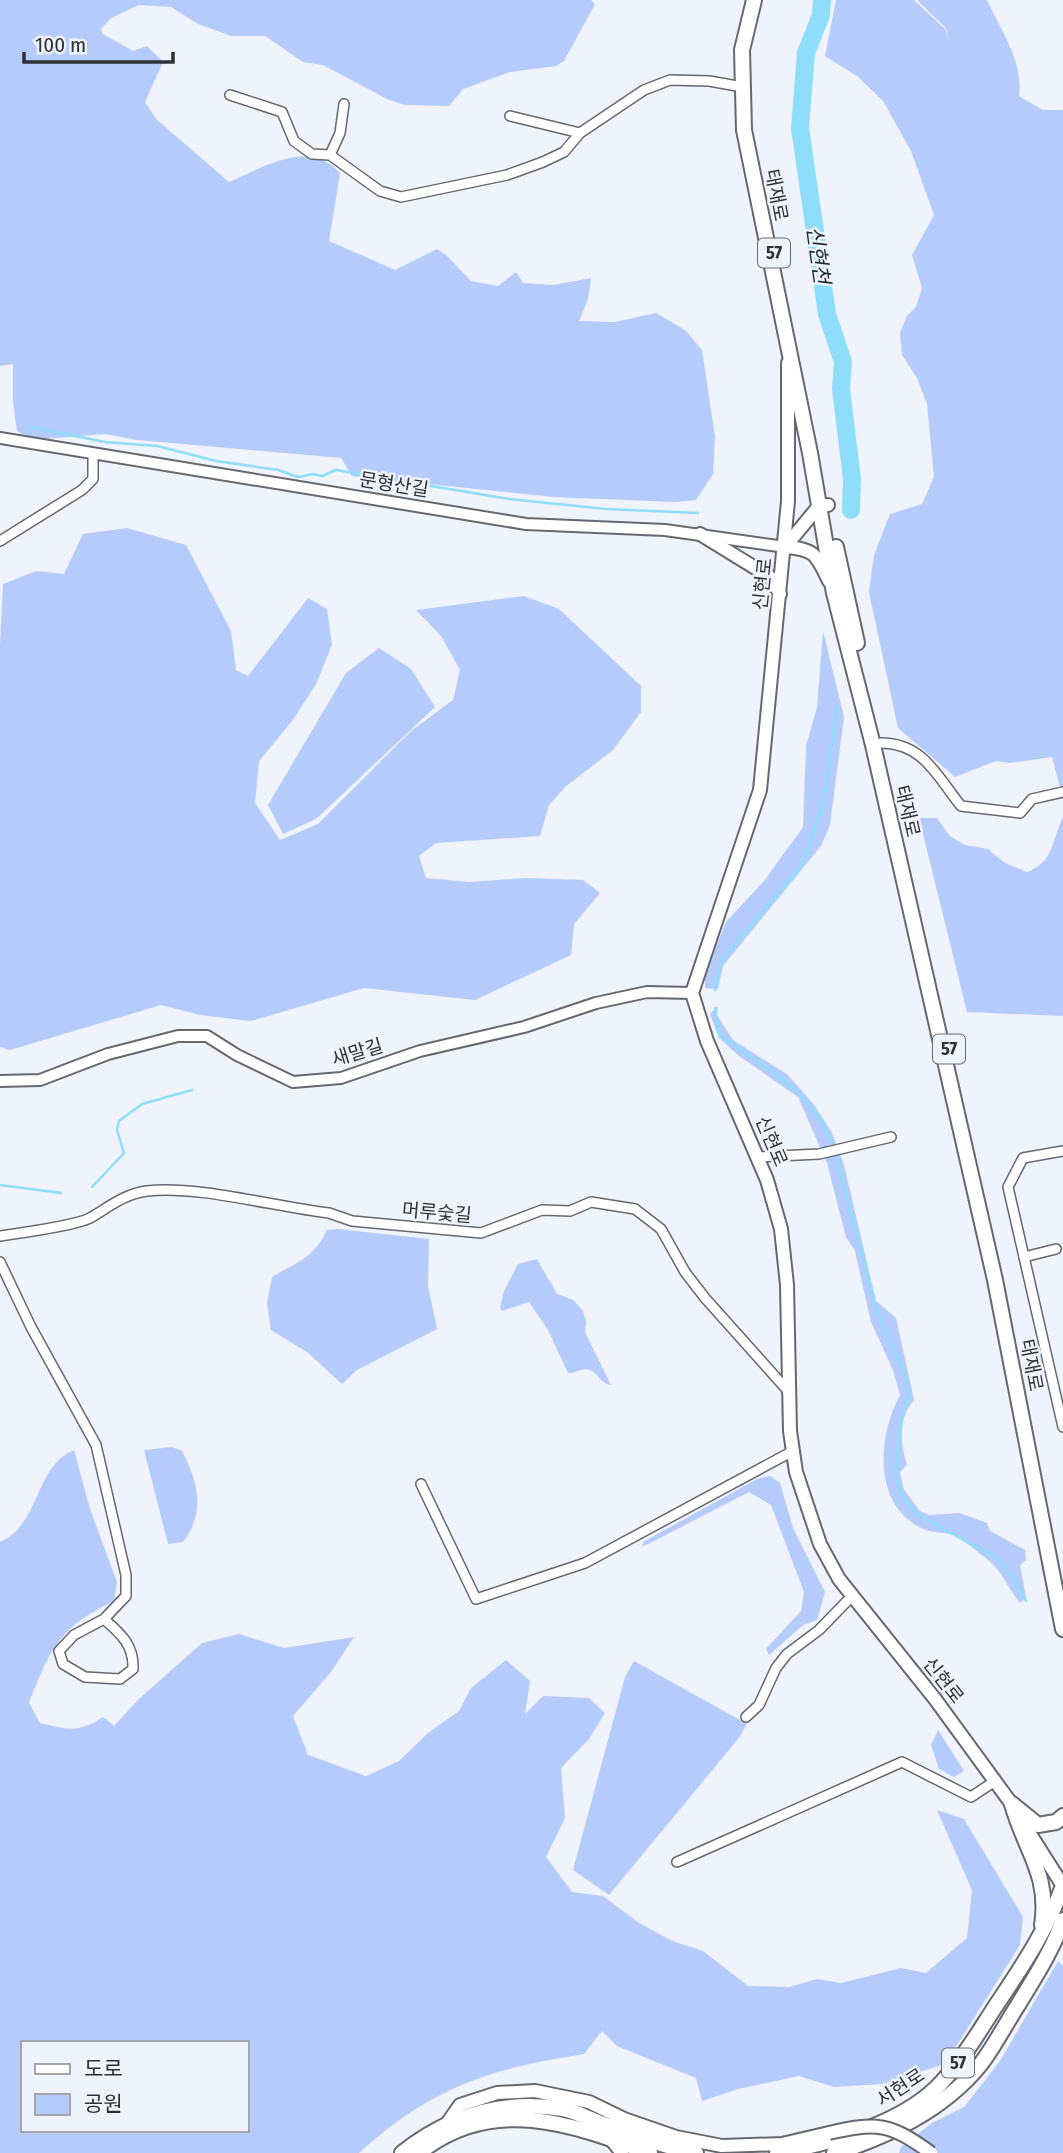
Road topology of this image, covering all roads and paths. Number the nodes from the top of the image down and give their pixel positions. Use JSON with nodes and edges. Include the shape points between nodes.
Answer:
{"nodes":[{"id":1,"x":754,"y":0,"type":"edge"},
{"id":2,"x":760,"y":0,"type":"edge"},
{"id":3,"x":743,"y":87,"type":"junction"},
{"id":4,"x":230,"y":95,"type":"dead end"},
{"id":5,"x":344,"y":104,"type":"dead end"},
{"id":6,"x":510,"y":116,"type":"dead end"},
{"id":7,"x":580,"y":134,"type":"junction"},
{"id":8,"x":330,"y":155,"type":"junction"},
{"id":9,"x":788,"y":349,"type":"junction"},
{"id":10,"x":0,"y":438,"type":"edge"},
{"id":11,"x":93,"y":454,"type":"junction"},
{"id":12,"x":823,"y":505,"type":"junction"},
{"id":13,"x":700,"y":534,"type":"junction"},
{"id":14,"x":0,"y":541,"type":"edge"},
{"id":15,"x":785,"y":547,"type":"junction"},
{"id":16,"x":834,"y":593,"type":"junction"},
{"id":17,"x":780,"y":594,"type":"junction"},
{"id":18,"x":881,"y":743,"type":"junction"},
{"id":19,"x":1063,"y":792,"type":"edge"},
{"id":20,"x":692,"y":993,"type":"junction"},
{"id":21,"x":0,"y":1081,"type":"edge"},
{"id":22,"x":891,"y":1137,"type":"dead end"},
{"id":23,"x":1063,"y":1151,"type":"edge"},
{"id":24,"x":757,"y":1157,"type":"junction"},
{"id":25,"x":0,"y":1236,"type":"edge"},
{"id":26,"x":1056,"y":1249,"type":"dead end"},
{"id":27,"x":1024,"y":1257,"type":"junction"},
{"id":28,"x":0,"y":1262,"type":"edge"},
{"id":29,"x":789,"y":1392,"type":"junction"},
{"id":30,"x":1063,"y":1427,"type":"edge"},
{"id":31,"x":793,"y":1451,"type":"junction"},
{"id":32,"x":421,"y":1484,"type":"dead end"},
{"id":33,"x":852,"y":1596,"type":"junction"},
{"id":34,"x":1063,"y":1596,"type":"edge"},
{"id":35,"x":104,"y":1619,"type":"junction"},
{"id":36,"x":1063,"y":1629,"type":"edge"},
{"id":37,"x":746,"y":1717,"type":"dead end"},
{"id":38,"x":995,"y":1781,"type":"junction"},
{"id":39,"x":1012,"y":1804,"type":"junction"},
{"id":40,"x":1063,"y":1815,"type":"edge"},
{"id":41,"x":677,"y":1861,"type":"dead end"},
{"id":42,"x":1063,"y":1886,"type":"edge"},
{"id":43,"x":1063,"y":1920,"type":"edge"},
{"id":44,"x":1040,"y":1940,"type":"junction"},
{"id":45,"x":1057,"y":1947,"type":"edge"},
{"id":46,"x":446,"y":2125,"type":"junction"},
{"id":47,"x":610,"y":2138,"type":"junction"},
{"id":48,"x":402,"y":2153,"type":"edge"},
{"id":49,"x":419,"y":2153,"type":"edge"},
{"id":50,"x":622,"y":2153,"type":"edge"},
{"id":51,"x":650,"y":2153,"type":"edge"},
{"id":52,"x":696,"y":2153,"type":"edge"},
{"id":53,"x":777,"y":2153,"type":"edge"},
{"id":54,"x":834,"y":2153,"type":"edge"},
{"id":55,"x":931,"y":2153,"type":"edge"}],
"edges":[{"from":1,"to":3,"type":"main road","name":"태재로","number":"57","via":[[742,50]]},
{"from":2,"to":12,"type":"main road","name":"태재로","number":"57","via":[[747,50],[749,130]]},
{"from":3,"to":7,"type":"street","via":[[670,80],[644,90]]},
{"from":3,"to":9,"type":"main road","name":"태재로","number":"57","via":[[744,130]]},
{"from":4,"to":8,"type":"street","via":[[282,112],[294,141],[312,154]]},
{"from":5,"to":8,"type":"street","via":[[340,134]]},
{"from":6,"to":7,"type":"street"},
{"from":7,"to":8,"type":"street","via":[[564,152],[507,175],[401,197],[380,191]]},
{"from":9,"to":12,"type":"main road","name":"태재로","number":"57"},
{"from":9,"to":15,"type":"main road","name":"신현로"},
{"from":10,"to":11,"type":"street","name":"문형산길"},
{"from":11,"to":13,"type":"street","name":"문형산길","via":[[526,524]]},
{"from":11,"to":14,"type":"street","via":[[93,479],[82,490]]},
{"from":12,"to":15,"type":"main road"},
{"from":12,"to":16,"type":"main road","name":"태재로","number":"57"},
{"from":12,"to":18,"type":"main road","name":"태재로","number":"57"},
{"from":13,"to":15,"type":"street","name":"문형산길"},
{"from":13,"to":17,"type":"main road","via":[[770,577]]},
{"from":15,"to":16,"type":"main road","via":[[808,548],[818,558]]},
{"from":15,"to":17,"type":"main road","name":"신현로"},
{"from":16,"to":36,"type":"main road","name":"태재로","number":"57","via":[[995,1280]]},
{"from":17,"to":20,"type":"main road","name":"신현로","via":[[760,790]]},
{"from":18,"to":19,"type":"street","via":[[911,748],[929,763],[961,806],[1020,813],[1032,799]]},
{"from":18,"to":34,"type":"main road","name":"태재로","number":"57","via":[[1001,1278]]},
{"from":20,"to":21,"type":"street","name":"새말길","via":[[647,992],[596,1003],[524,1027],[420,1051],[341,1078],[293,1082],[207,1036],[178,1035],[108,1054],[40,1080]]},
{"from":20,"to":24,"type":"main road","name":"신현로","via":[[707,1041]]},
{"from":22,"to":24,"type":"street","via":[[820,1154]]},
{"from":23,"to":27,"type":"street","via":[[1023,1158],[1009,1188]]},
{"from":24,"to":29,"type":"main road","name":"신현로","via":[[781,1229]]},
{"from":25,"to":29,"type":"street","name":"머루숯길","via":[[74,1224],[125,1197],[147,1191],[179,1190],[329,1213],[352,1221],[456,1233],[481,1233],[542,1210],[570,1211],[590,1202],[635,1209],[661,1230],[705,1298]]},
{"from":26,"to":27,"type":"street"},
{"from":27,"to":30,"type":"street"},
{"from":28,"to":35,"type":"street","via":[[96,1445],[126,1585],[126,1596]]},
{"from":29,"to":31,"type":"main road","name":"신현로"},
{"from":31,"to":32,"type":"street","via":[[585,1563],[476,1599]]},
{"from":31,"to":33,"type":"main road","name":"신현로","via":[[820,1544]]},
{"from":33,"to":37,"type":"street","via":[[787,1654],[759,1705]]},
{"from":33,"to":38,"type":"main road","name":"신현로"},
{"from":35,"to":35,"type":"street","via":[[74,1635],[59,1651],[63,1664],[85,1677],[120,1679],[133,1669],[133,1657],[126,1639]]},
{"from":38,"to":39,"type":"main road","name":"신현로"},
{"from":38,"to":41,"type":"street","via":[[971,1797],[902,1762]]},
{"from":39,"to":40,"type":"main road","via":[[1038,1825],[1056,1822]]},
{"from":39,"to":42,"type":"main road","name":"신현로"},
{"from":39,"to":44,"type":"main road","via":[[1043,1885]]},
{"from":42,"to":44,"type":"main road","name":"서현로","number":"57"},
{"from":43,"to":45,"type":"main road","name":"서현로","number":"57"},
{"from":44,"to":53,"type":"main road","name":"서현로","number":"57","via":[[940,2084],[891,2119],[817,2146]]},
{"from":45,"to":54,"type":"main road","name":"서현로","number":"57","via":[[965,2081],[909,2123]]},
{"from":46,"to":48,"type":"main road"},
{"from":46,"to":52,"type":"main road","via":[[467,2115],[509,2106],[564,2109],[648,2141]]},
{"from":46,"to":55,"type":"main road","bridge":true,"via":[[460,2105],[497,2093],[535,2091],[589,2102],[676,2137],[722,2146],[782,2144],[868,2124],[898,2132]]},
{"from":47,"to":49,"type":"main road","via":[[552,2121],[494,2120],[435,2140]]},
{"from":47,"to":50,"type":"main road"},
{"from":47,"to":51,"type":"main road"}]}
